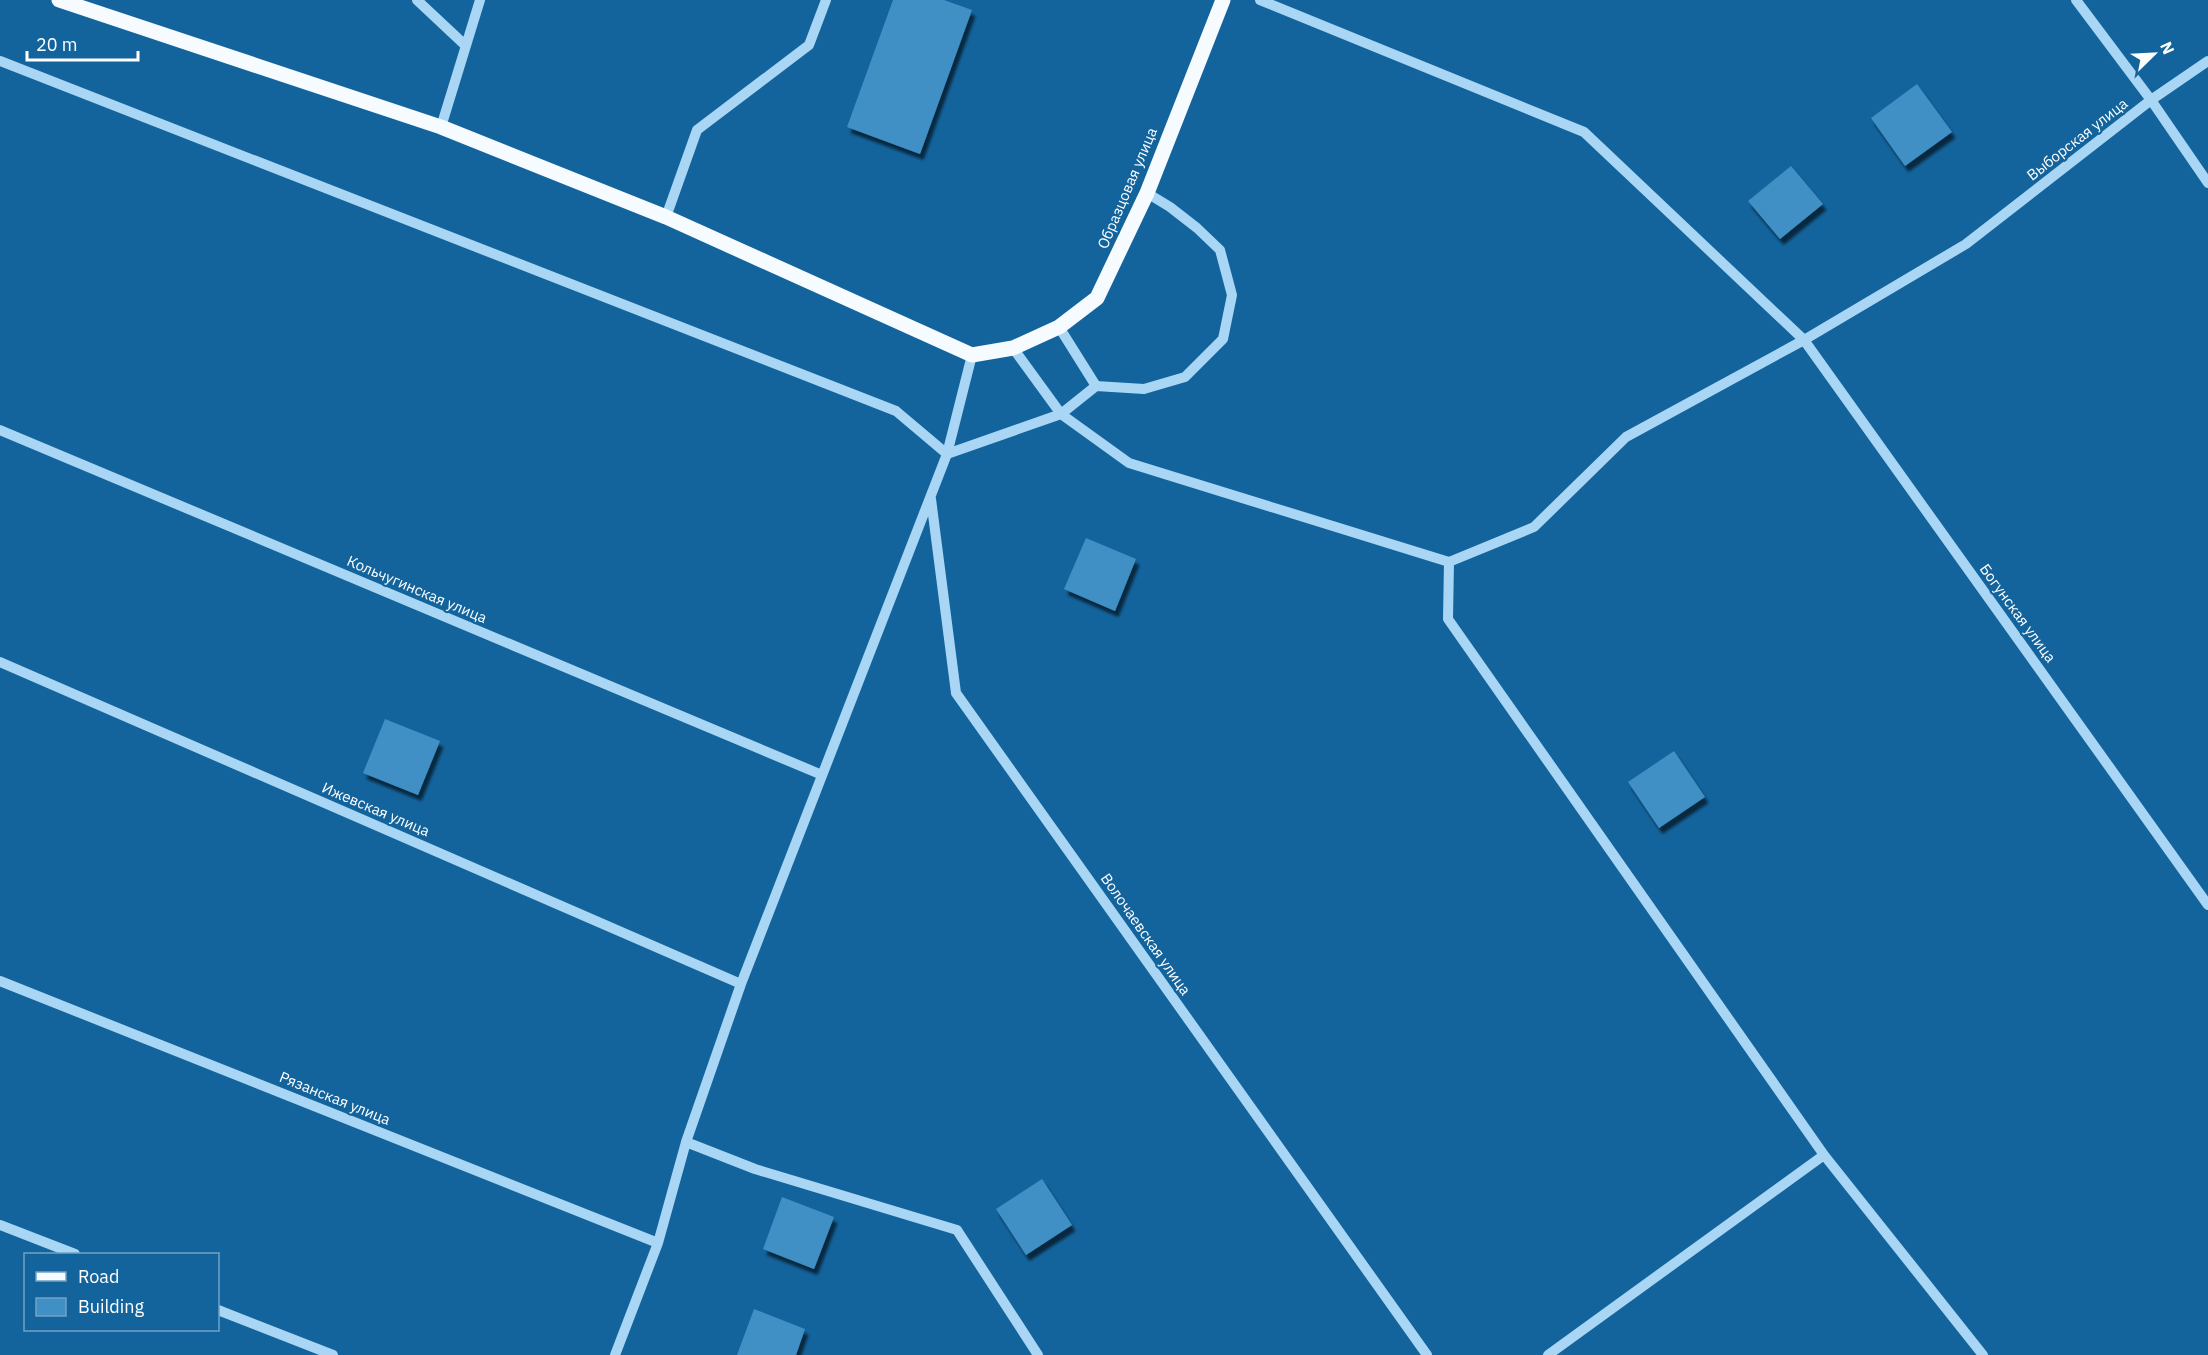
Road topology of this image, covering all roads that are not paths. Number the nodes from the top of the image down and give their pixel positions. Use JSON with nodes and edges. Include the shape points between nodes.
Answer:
{"nodes":[{"id":1,"x":59,"y":0,"type":"edge"},
{"id":2,"x":417,"y":0,"type":"edge"},
{"id":3,"x":480,"y":0,"type":"edge"},
{"id":4,"x":826,"y":0,"type":"edge"},
{"id":5,"x":1223,"y":0,"type":"edge"},
{"id":6,"x":1260,"y":0,"type":"edge"},
{"id":7,"x":2076,"y":0,"type":"edge"},
{"id":8,"x":466,"y":46,"type":"junction"},
{"id":9,"x":0,"y":61,"type":"edge"},
{"id":10,"x":2208,"y":61,"type":"edge"},
{"id":11,"x":2151,"y":100,"type":"junction"},
{"id":12,"x":441,"y":127,"type":"junction"},
{"id":13,"x":2208,"y":183,"type":"edge"},
{"id":14,"x":1147,"y":193,"type":"junction"},
{"id":15,"x":666,"y":217,"type":"junction"},
{"id":16,"x":1059,"y":327,"type":"junction"},
{"id":17,"x":1804,"y":340,"type":"junction"},
{"id":18,"x":1013,"y":348,"type":"junction"},
{"id":19,"x":972,"y":355,"type":"junction"},
{"id":20,"x":1096,"y":386,"type":"junction"},
{"id":21,"x":1060,"y":414,"type":"junction"},
{"id":22,"x":0,"y":430,"type":"edge"},
{"id":23,"x":947,"y":454,"type":"junction"},
{"id":24,"x":931,"y":496,"type":"junction"},
{"id":25,"x":1449,"y":562,"type":"junction"},
{"id":26,"x":0,"y":662,"type":"edge"},
{"id":27,"x":822,"y":775,"type":"junction"},
{"id":28,"x":2208,"y":904,"type":"edge"},
{"id":29,"x":0,"y":981,"type":"edge"},
{"id":30,"x":741,"y":984,"type":"junction"},
{"id":31,"x":686,"y":1142,"type":"junction"},
{"id":32,"x":1824,"y":1155,"type":"junction"},
{"id":33,"x":0,"y":1226,"type":"edge"},
{"id":34,"x":658,"y":1243,"type":"junction"},
{"id":35,"x":72,"y":1253,"type":"edge"},
{"id":36,"x":219,"y":1310,"type":"edge"},
{"id":37,"x":333,"y":1355,"type":"edge"},
{"id":38,"x":615,"y":1355,"type":"edge"},
{"id":39,"x":1038,"y":1355,"type":"edge"},
{"id":40,"x":1427,"y":1355,"type":"edge"},
{"id":41,"x":1548,"y":1355,"type":"edge"},
{"id":42,"x":1983,"y":1355,"type":"edge"}],
"edges":[{"from":1,"to":12,"type":"main road"},
{"from":2,"to":8,"type":"street"},
{"from":3,"to":8,"type":"street"},
{"from":4,"to":15,"type":"street","via":[[809,45],[697,130]]},
{"from":5,"to":14,"type":"main road","name":"Образцовая улица"},
{"from":6,"to":17,"type":"street","name":"Богунская улица","via":[[1584,132]]},
{"from":7,"to":11,"type":"street"},
{"from":8,"to":12,"type":"street"},
{"from":9,"to":23,"type":"street","via":[[896,411]]},
{"from":10,"to":11,"type":"street","name":"Выборская улица"},
{"from":11,"to":13,"type":"street"},
{"from":11,"to":17,"type":"street","name":"Выборская улица","via":[[1966,244]]},
{"from":12,"to":15,"type":"main road"},
{"from":14,"to":16,"type":"main road","name":"Образцовая улица","via":[[1097,298]]},
{"from":14,"to":20,"type":"street","via":[[1197,228],[1220,250],[1232,295],[1223,339],[1185,377],[1144,389]]},
{"from":15,"to":19,"type":"main road"},
{"from":16,"to":18,"type":"main road","name":"Образцовая улица"},
{"from":16,"to":20,"type":"street"},
{"from":17,"to":25,"type":"street","name":"Выборская улица","via":[[1626,437],[1534,527]]},
{"from":17,"to":28,"type":"street","name":"Богунская улица"},
{"from":18,"to":19,"type":"main road","name":"Образцовая улица"},
{"from":18,"to":21,"type":"street"},
{"from":19,"to":23,"type":"street"},
{"from":20,"to":21,"type":"street"},
{"from":21,"to":23,"type":"street"},
{"from":21,"to":25,"type":"street","via":[[1129,463]]},
{"from":22,"to":27,"type":"street","name":"Кольчугинская улица"},
{"from":23,"to":24,"type":"street"},
{"from":24,"to":27,"type":"street"},
{"from":24,"to":40,"type":"street","name":"Волочаевская улица","via":[[956,693]]},
{"from":25,"to":32,"type":"street","via":[[1448,619]]},
{"from":26,"to":30,"type":"street","name":"Ижевская улица"},
{"from":27,"to":30,"type":"street"},
{"from":29,"to":34,"type":"street","name":"Рязанская улица"},
{"from":30,"to":31,"type":"street"},
{"from":31,"to":34,"type":"street"},
{"from":31,"to":39,"type":"street","via":[[755,1169],[957,1230]]},
{"from":32,"to":41,"type":"street"},
{"from":32,"to":42,"type":"street"},
{"from":33,"to":35,"type":"street"},
{"from":34,"to":38,"type":"street"},
{"from":36,"to":37,"type":"street"}]}
